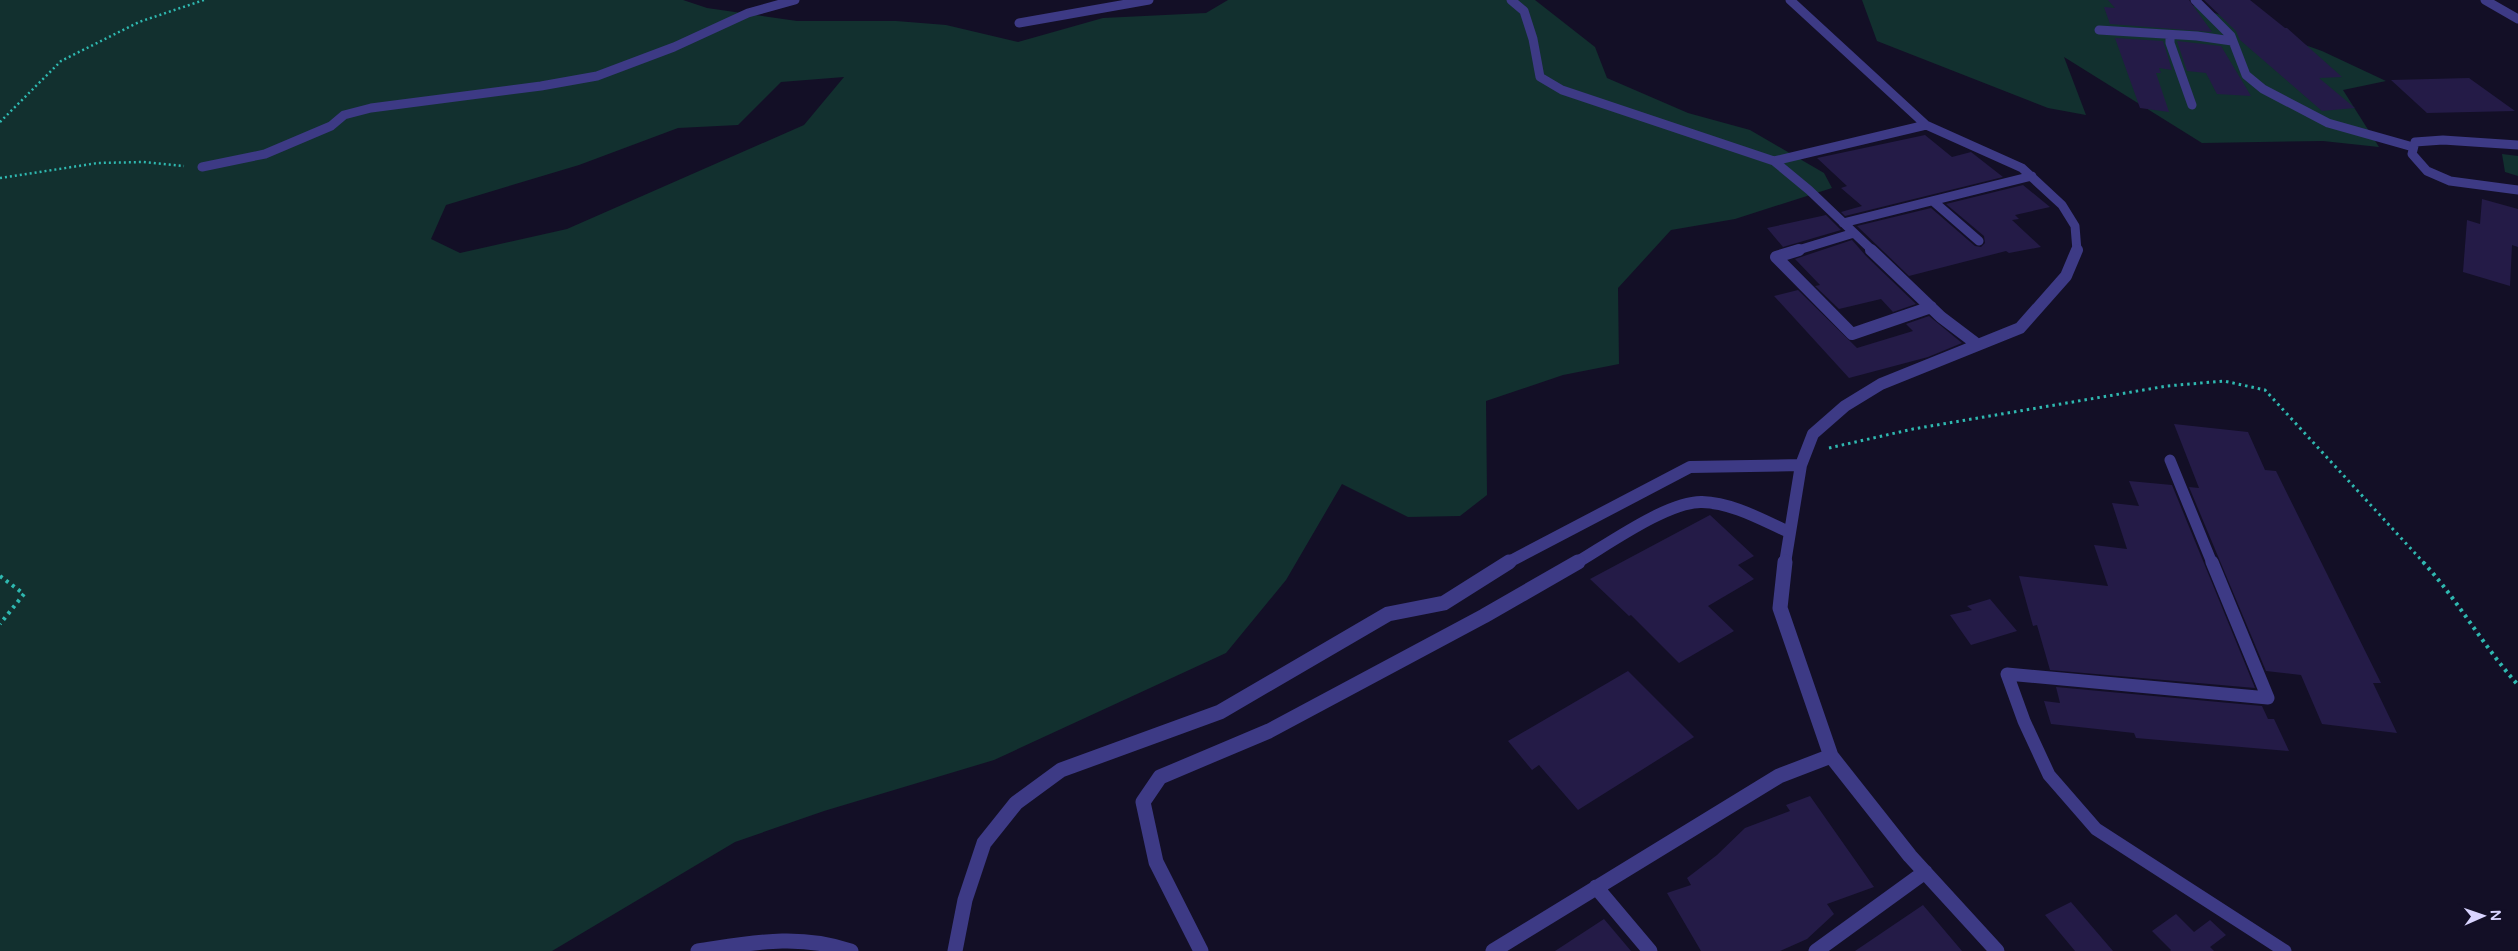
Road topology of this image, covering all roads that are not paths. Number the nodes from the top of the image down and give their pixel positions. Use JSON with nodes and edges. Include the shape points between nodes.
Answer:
{"nodes":[{"id":1,"x":795,"y":0,"type":"edge"},
{"id":2,"x":1149,"y":0,"type":"edge"},
{"id":3,"x":1511,"y":0,"type":"edge"},
{"id":4,"x":1790,"y":0,"type":"edge"},
{"id":5,"x":2195,"y":0,"type":"edge"},
{"id":6,"x":2485,"y":0,"type":"edge"},
{"id":7,"x":2518,"y":18,"type":"edge"},
{"id":8,"x":1019,"y":23,"type":"dead end"},
{"id":9,"x":2099,"y":30,"type":"dead end"},
{"id":10,"x":2170,"y":35,"type":"junction"},
{"id":11,"x":2232,"y":41,"type":"junction"},
{"id":12,"x":2192,"y":105,"type":"dead end"},
{"id":13,"x":1926,"y":125,"type":"junction"},
{"id":14,"x":2518,"y":145,"type":"edge"},
{"id":15,"x":2413,"y":148,"type":"junction"},
{"id":16,"x":1774,"y":161,"type":"junction"},
{"id":17,"x":202,"y":167,"type":"road end"},
{"id":18,"x":2032,"y":176,"type":"junction"},
{"id":19,"x":2518,"y":190,"type":"edge"},
{"id":20,"x":1933,"y":201,"type":"junction"},
{"id":21,"x":1843,"y":223,"type":"junction"},
{"id":22,"x":1854,"y":234,"type":"junction"},
{"id":23,"x":1980,"y":241,"type":"dead end"},
{"id":24,"x":1931,"y":307,"type":"junction"},
{"id":25,"x":1978,"y":345,"type":"junction"},
{"id":26,"x":1804,"y":459,"type":"junction"},
{"id":27,"x":2170,"y":460,"type":"dead end"},
{"id":28,"x":1789,"y":532,"type":"junction"},
{"id":29,"x":1831,"y":756,"type":"junction"},
{"id":30,"x":1925,"y":872,"type":"junction"},
{"id":31,"x":1596,"y":888,"type":"junction"},
{"id":32,"x":698,"y":951,"type":"edge"},
{"id":33,"x":851,"y":951,"type":"edge"},
{"id":34,"x":955,"y":951,"type":"edge"},
{"id":35,"x":1201,"y":951,"type":"edge"},
{"id":36,"x":1493,"y":951,"type":"edge"},
{"id":37,"x":1650,"y":951,"type":"edge"},
{"id":38,"x":1816,"y":951,"type":"edge"},
{"id":39,"x":1997,"y":951,"type":"edge"},
{"id":40,"x":2285,"y":951,"type":"edge"}],
"edges":[{"from":1,"to":17,"type":"street","via":[[748,13],[674,47],[597,76],[371,108],[344,115],[331,126],[265,154]]},
{"from":2,"to":8,"type":"street"},
{"from":3,"to":16,"type":"street","via":[[1524,11],[1540,77],[1562,90]]},
{"from":4,"to":13,"type":"street"},
{"from":5,"to":11,"type":"street","via":[[2216,19]]},
{"from":6,"to":7,"type":"street"},
{"from":9,"to":10,"type":"street"},
{"from":10,"to":11,"type":"street"},
{"from":10,"to":12,"type":"street"},
{"from":11,"to":15,"type":"street","via":[[2246,75],[2262,90],[2328,123]]},
{"from":13,"to":16,"type":"street"},
{"from":13,"to":18,"type":"street","via":[[2022,168]]},
{"from":14,"to":15,"type":"street","via":[[2444,140],[2415,142]]},
{"from":15,"to":19,"type":"street","via":[[2412,154],[2427,171],[2450,181]]},
{"from":16,"to":21,"type":"street"},
{"from":18,"to":20,"type":"street"},
{"from":18,"to":25,"type":"street","via":[[2062,205],[2075,226],[2077,253],[2066,276],[2020,328]]},
{"from":20,"to":21,"type":"street"},
{"from":20,"to":23,"type":"street"},
{"from":21,"to":22,"type":"street"},
{"from":22,"to":24,"type":"street"},
{"from":22,"to":24,"type":"street","via":[[1776,257],[1852,334]]},
{"from":24,"to":25,"type":"street"},
{"from":25,"to":26,"type":"street","via":[[1881,384],[1845,406],[1813,434]]},
{"from":26,"to":28,"type":"street"},
{"from":26,"to":34,"type":"street","via":[[1690,467],[1490,572],[1444,603],[1388,614],[1220,712],[1061,770],[1016,803],[984,843],[965,900]]},
{"from":27,"to":40,"type":"lane","via":[[2268,698],[2007,674],[2049,775],[2096,829]]},
{"from":28,"to":29,"type":"street","via":[[1780,608]]},
{"from":28,"to":35,"type":"street","via":[[1734,508],[1702,502],[1675,506],[1484,616],[1269,731],[1160,778],[1143,802],[1156,862]]},
{"from":29,"to":30,"type":"street"},
{"from":29,"to":31,"type":"street","via":[[1779,776]]},
{"from":30,"to":38,"type":"street"},
{"from":30,"to":39,"type":"street"},
{"from":31,"to":36,"type":"street"},
{"from":31,"to":37,"type":"street"},
{"from":32,"to":33,"type":"street","via":[[759,941],[809,938]]}]}
